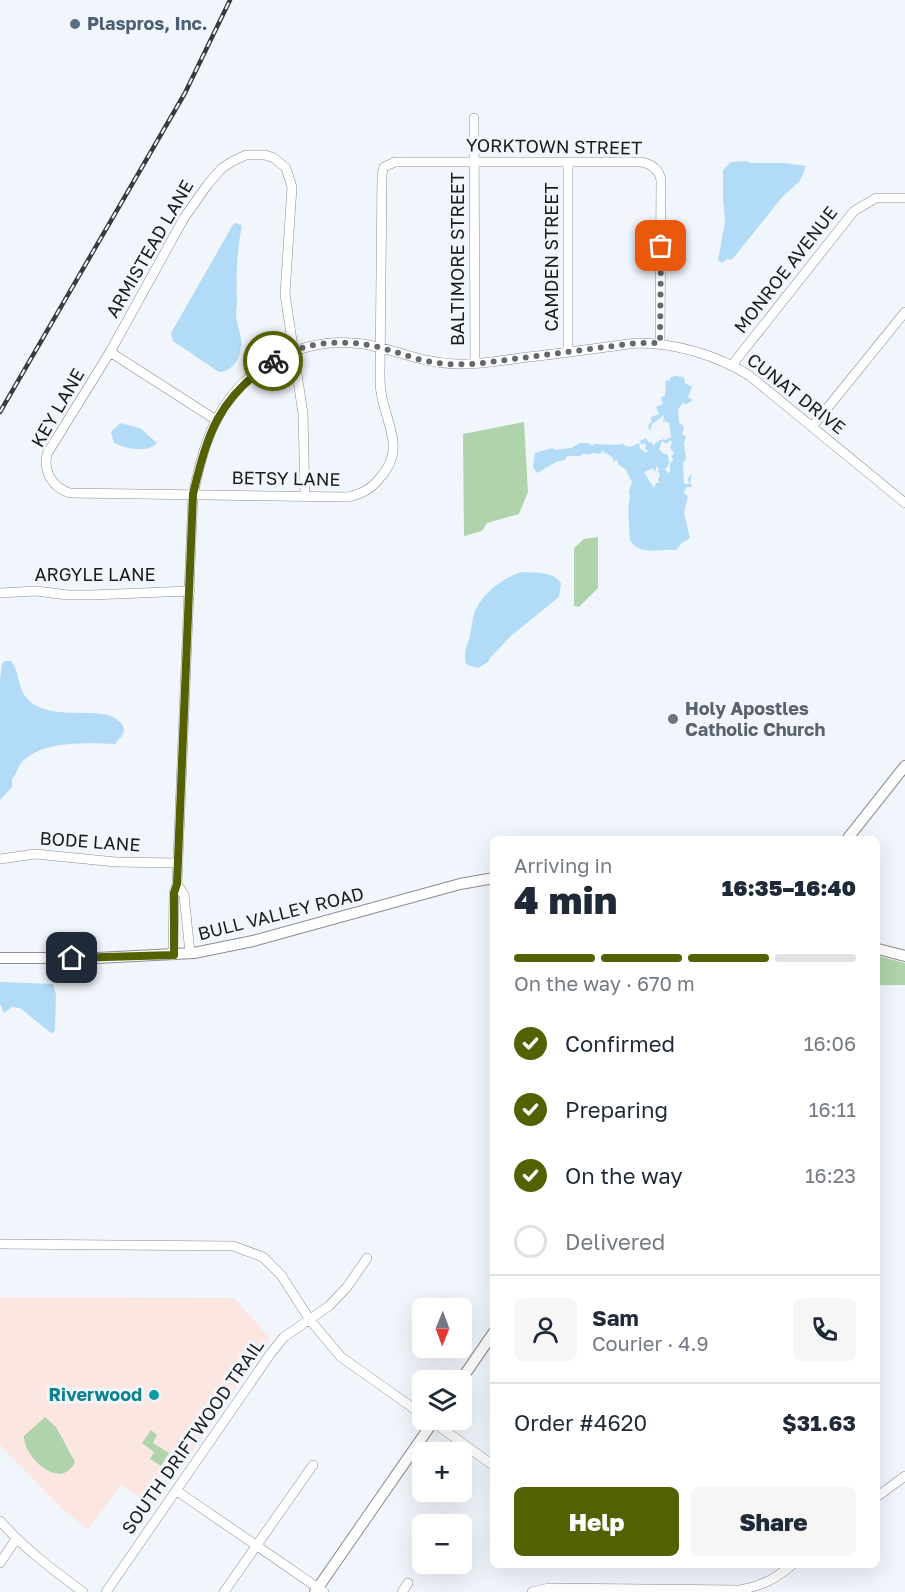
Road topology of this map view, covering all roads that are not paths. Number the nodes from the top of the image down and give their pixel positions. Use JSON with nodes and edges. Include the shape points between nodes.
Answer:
{"nodes":[{"id":1,"x":474,"y":118,"type":"dead end"},
{"id":2,"x":474,"y":162,"type":"junction"},
{"id":3,"x":568,"y":163,"type":"junction"},
{"id":4,"x":905,"y":198,"type":"edge"},
{"id":5,"x":905,"y":312,"type":"edge"},
{"id":6,"x":660,"y":343,"type":"junction"},
{"id":7,"x":381,"y":348,"type":"junction"},
{"id":8,"x":293,"y":350,"type":"junction"},
{"id":9,"x":110,"y":352,"type":"junction"},
{"id":10,"x":568,"y":352,"type":"junction"},
{"id":11,"x":475,"y":364,"type":"junction"},
{"id":12,"x":732,"y":365,"type":"junction"},
{"id":13,"x":216,"y":420,"type":"junction"},
{"id":14,"x":812,"y":427,"type":"junction"},
{"id":15,"x":193,"y":494,"type":"junction"},
{"id":16,"x":305,"y":496,"type":"junction"},
{"id":17,"x":904,"y":500,"type":"edge"},
{"id":18,"x":190,"y":591,"type":"junction"},
{"id":19,"x":0,"y":592,"type":"edge"},
{"id":20,"x":905,"y":766,"type":"edge"},
{"id":21,"x":850,"y":836,"type":"edge"},
{"id":22,"x":0,"y":859,"type":"edge"},
{"id":23,"x":177,"y":863,"type":"junction"},
{"id":24,"x":490,"y":879,"type":"edge"},
{"id":25,"x":177,"y":884,"type":"junction"},
{"id":26,"x":880,"y":950,"type":"edge"},
{"id":27,"x":190,"y":953,"type":"junction"},
{"id":28,"x":174,"y":955,"type":"junction"},
{"id":29,"x":905,"y":956,"type":"edge"},
{"id":30,"x":0,"y":958,"type":"edge"},
{"id":31,"x":0,"y":1244,"type":"edge"},
{"id":32,"x":367,"y":1258,"type":"dead end"},
{"id":33,"x":310,"y":1320,"type":"junction"},
{"id":34,"x":490,"y":1338,"type":"edge"},
{"id":35,"x":468,"y":1370,"type":"edge"},
{"id":36,"x":412,"y":1407,"type":"edge"},
{"id":37,"x":425,"y":1430,"type":"edge"},
{"id":38,"x":445,"y":1430,"type":"edge"},
{"id":39,"x":490,"y":1463,"type":"edge"},
{"id":40,"x":313,"y":1465,"type":"dead end"},
{"id":41,"x":905,"y":1476,"type":"edge"},
{"id":42,"x":177,"y":1491,"type":"junction"},
{"id":43,"x":880,"y":1495,"type":"edge"},
{"id":44,"x":0,"y":1521,"type":"edge"},
{"id":45,"x":16,"y":1539,"type":"junction"},
{"id":46,"x":256,"y":1546,"type":"junction"},
{"id":47,"x":0,"y":1563,"type":"edge"},
{"id":48,"x":788,"y":1568,"type":"edge"},
{"id":49,"x":319,"y":1590,"type":"edge"},
{"id":50,"x":84,"y":1592,"type":"edge"},
{"id":51,"x":106,"y":1592,"type":"edge"},
{"id":52,"x":224,"y":1592,"type":"edge"},
{"id":53,"x":532,"y":1592,"type":"edge"}],
"edges":[{"from":1,"to":2,"type":"street","name":"BALTIMORE STREET"},
{"from":2,"to":3,"type":"street","name":"YORKTOWN STREET"},
{"from":2,"to":7,"type":"street","name":"YORKTOWN STREET","via":[[400,161],[384,167]]},
{"from":2,"to":11,"type":"street","name":"BALTIMORE STREET"},
{"from":3,"to":6,"type":"street","name":"YORKTOWN STREET","via":[[641,162],[660,175]]},
{"from":3,"to":10,"type":"street","name":"CAMDEN STREET"},
{"from":4,"to":12,"type":"street","name":"MONROE AVENUE","via":[[876,198],[854,211]]},
{"from":5,"to":14,"type":"street"},
{"from":6,"to":10,"type":"street","name":"CUNAT DRIVE"},
{"from":6,"to":12,"type":"street","name":"CUNAT DRIVE"},
{"from":7,"to":8,"type":"street","name":"CUNAT DRIVE","via":[[335,343]]},
{"from":7,"to":11,"type":"street","name":"CUNAT DRIVE","via":[[438,363]]},
{"from":7,"to":16,"type":"street","name":"BETSY LANE","via":[[381,393],[394,439],[393,458],[385,473],[362,494]]},
{"from":8,"to":9,"type":"street","name":"ARMISTEAD LANE","via":[[284,286],[292,187],[280,162],[256,155],[229,163],[208,184],[184,218]]},
{"from":8,"to":13,"type":"street","name":"CUNAT DRIVE","via":[[250,376]]},
{"from":8,"to":16,"type":"street","name":"ARMISTEAD LANE","via":[[303,414]]},
{"from":9,"to":13,"type":"street"},
{"from":9,"to":15,"type":"street","name":"KEY LANE","via":[[47,454],[46,466],[54,484],[70,493]]},
{"from":10,"to":11,"type":"street","name":"CUNAT DRIVE"},
{"from":12,"to":14,"type":"street","name":"CUNAT DRIVE"},
{"from":13,"to":15,"type":"street","name":"CUNAT DRIVE"},
{"from":14,"to":17,"type":"street","name":"CUNAT DRIVE"},
{"from":15,"to":16,"type":"street","name":"BETSY LANE"},
{"from":15,"to":18,"type":"street","name":"CUNAT DRIVE"},
{"from":18,"to":19,"type":"street","name":"ARGYLE LANE","via":[[91,595]]},
{"from":18,"to":23,"type":"street","name":"CUNAT DRIVE"},
{"from":20,"to":21,"type":"street"},
{"from":22,"to":23,"type":"street","name":"BODE LANE","via":[[35,854]]},
{"from":23,"to":25,"type":"street","name":"CUNAT DRIVE"},
{"from":24,"to":27,"type":"street","name":"BULL VALLEY ROAD","via":[[253,941]]},
{"from":25,"to":27,"type":"street","name":"CUNAT DRIVE","via":[[184,895]]},
{"from":25,"to":28,"type":"street","name":"CUNAT DRIVE"},
{"from":26,"to":29,"type":"street"},
{"from":27,"to":28,"type":"street","name":"BULL VALLEY ROAD"},
{"from":28,"to":30,"type":"street","name":"BULL VALLEY ROAD"},
{"from":31,"to":33,"type":"street","via":[[233,1246],[263,1257],[281,1275]]},
{"from":32,"to":33,"type":"street","name":"SOUTH DRIFTWOOD TRAIL","via":[[347,1287]]},
{"from":33,"to":36,"type":"street","via":[[341,1357]]},
{"from":33,"to":42,"type":"street","name":"SOUTH DRIFTWOOD TRAIL","via":[[284,1336],[270,1353]]},
{"from":34,"to":35,"type":"street"},
{"from":37,"to":49,"type":"street"},
{"from":38,"to":39,"type":"street"},
{"from":40,"to":46,"type":"street"},
{"from":41,"to":43,"type":"street"},
{"from":42,"to":46,"type":"street"},
{"from":42,"to":51,"type":"street","name":"SOUTH DRIFTWOOD TRAIL"},
{"from":44,"to":45,"type":"street"},
{"from":45,"to":47,"type":"street"},
{"from":45,"to":50,"type":"street"},
{"from":46,"to":49,"type":"street"},
{"from":46,"to":52,"type":"street"},
{"from":48,"to":53,"type":"street","via":[[775,1579],[740,1590],[549,1587]]}]}
